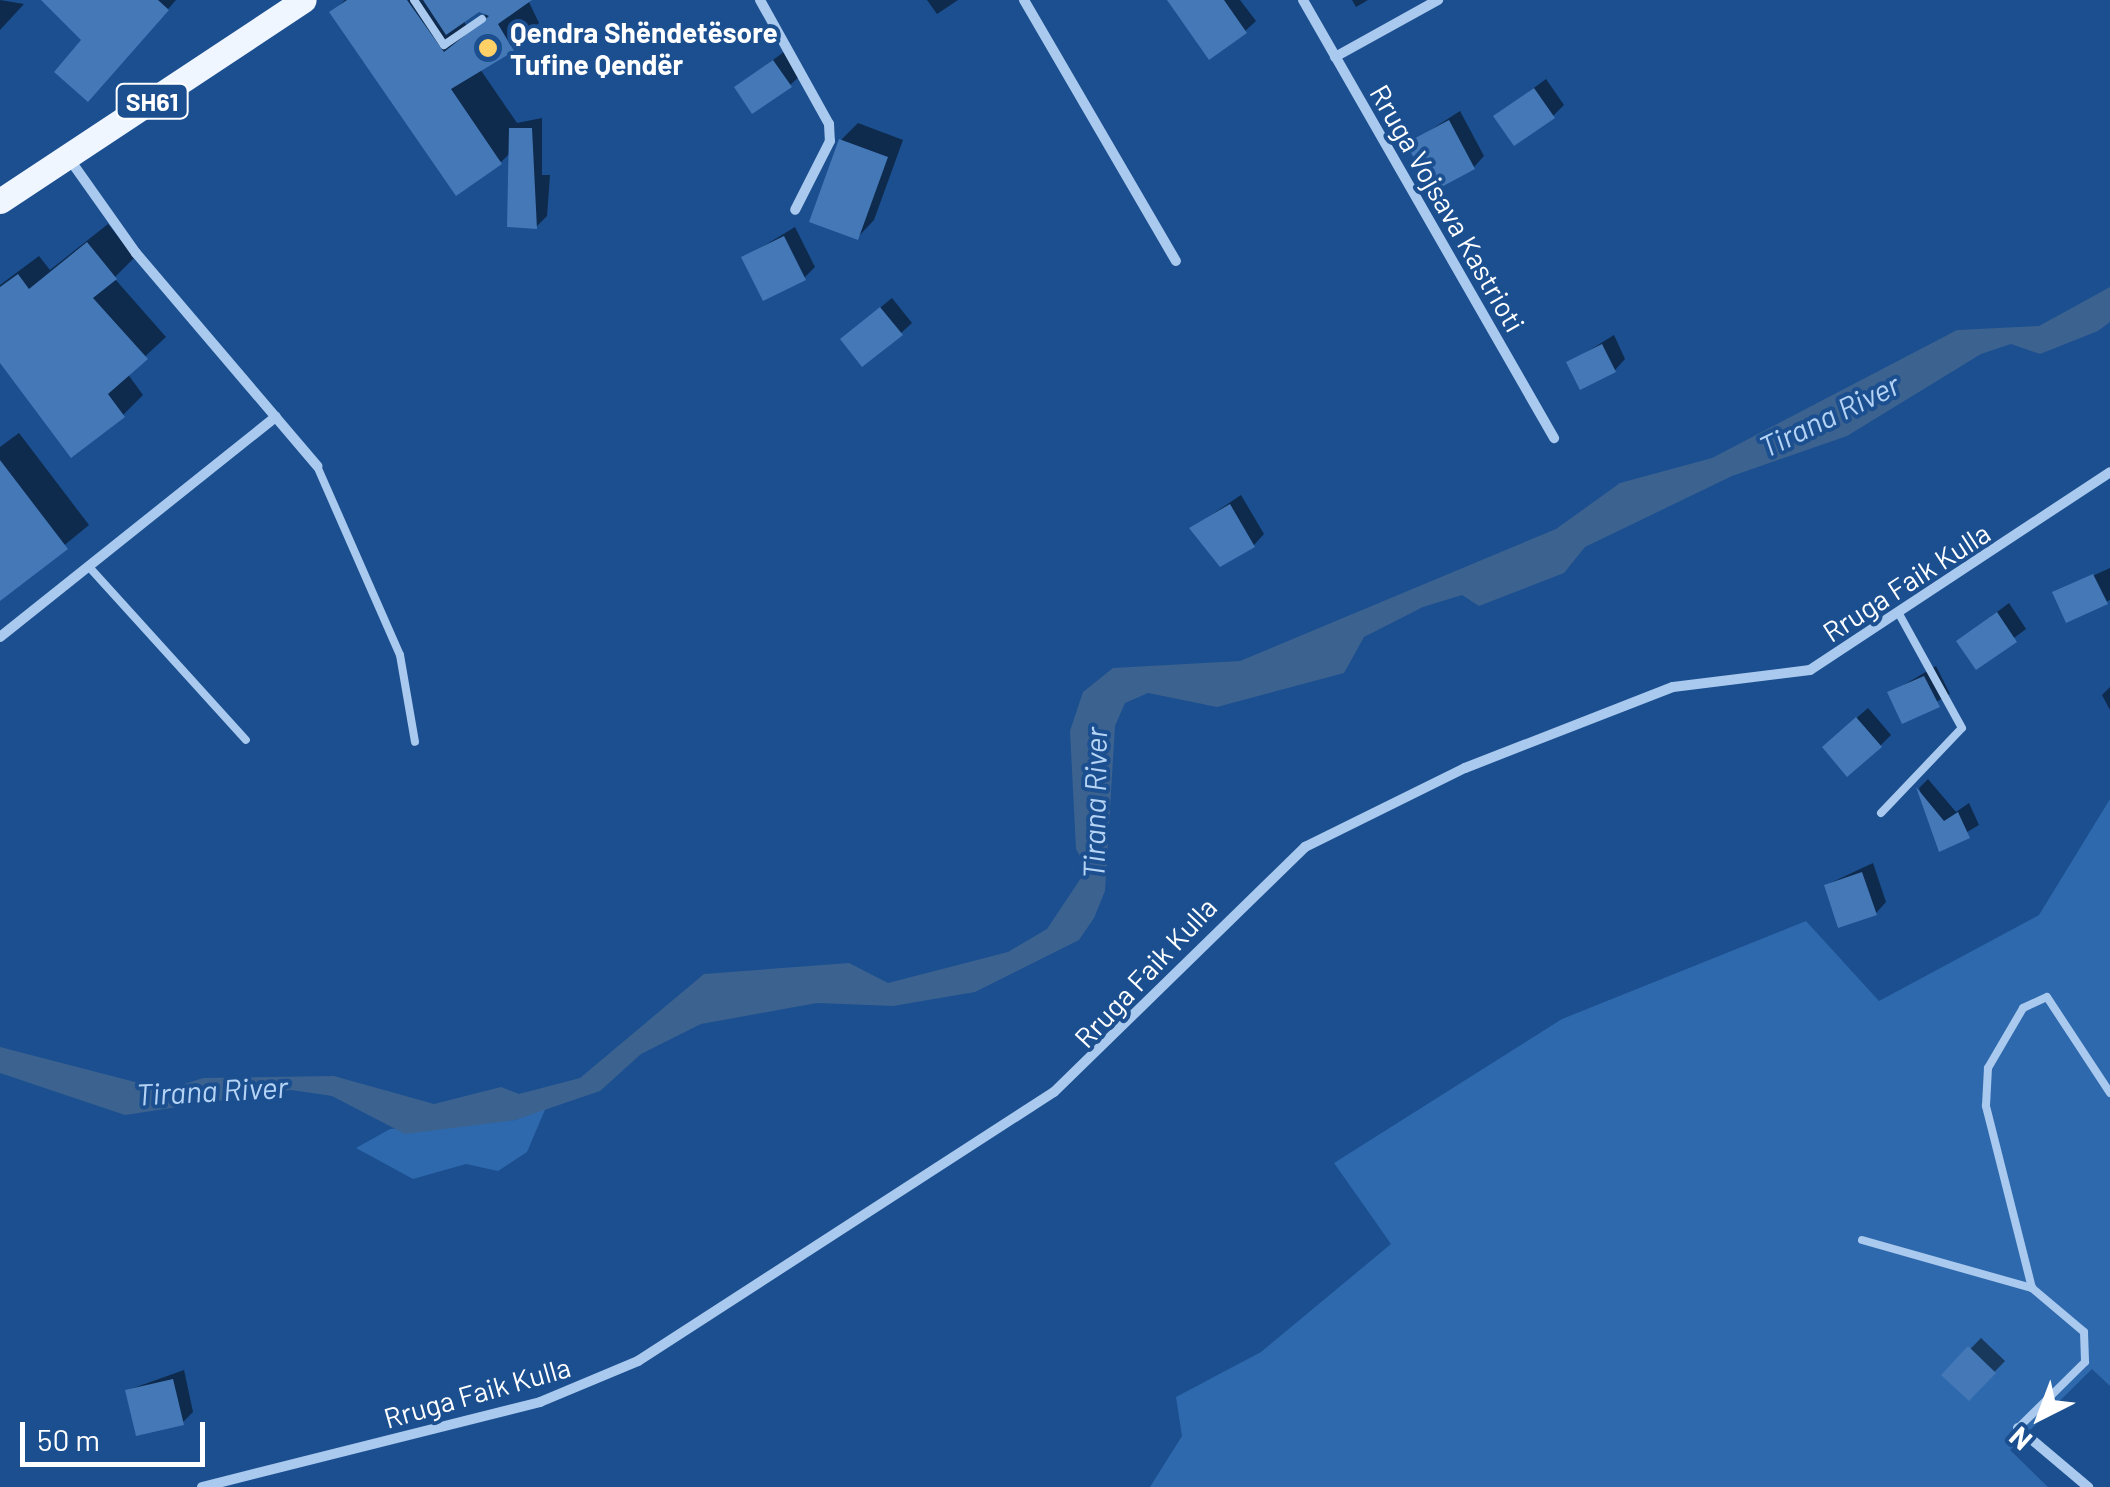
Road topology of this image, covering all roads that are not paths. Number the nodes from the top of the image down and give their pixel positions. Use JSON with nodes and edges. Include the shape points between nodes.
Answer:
{"nodes":[{"id":1,"x":304,"y":0,"type":"edge"},
{"id":2,"x":414,"y":0,"type":"edge"},
{"id":3,"x":760,"y":0,"type":"edge"},
{"id":4,"x":1024,"y":0,"type":"edge"},
{"id":5,"x":1303,"y":0,"type":"edge"},
{"id":6,"x":1438,"y":0,"type":"edge"},
{"id":7,"x":482,"y":18,"type":"dead end"},
{"id":8,"x":1336,"y":57,"type":"junction"},
{"id":9,"x":68,"y":156,"type":"junction"},
{"id":10,"x":0,"y":201,"type":"edge"},
{"id":11,"x":794,"y":210,"type":"dead end"},
{"id":12,"x":1176,"y":261,"type":"dead end"},
{"id":13,"x":276,"y":417,"type":"junction"},
{"id":14,"x":1554,"y":438,"type":"dead end"},
{"id":15,"x":317,"y":466,"type":"joint"},
{"id":16,"x":2110,"y":472,"type":"edge"},
{"id":17,"x":90,"y":568,"type":"junction"},
{"id":18,"x":1899,"y":614,"type":"junction"},
{"id":19,"x":0,"y":637,"type":"edge"},
{"id":20,"x":246,"y":740,"type":"dead end"},
{"id":21,"x":415,"y":742,"type":"dead end"},
{"id":22,"x":1881,"y":813,"type":"dead end"},
{"id":23,"x":2110,"y":1093,"type":"edge"},
{"id":24,"x":1862,"y":1240,"type":"dead end"},
{"id":25,"x":2032,"y":1288,"type":"junction"},
{"id":26,"x":2018,"y":1428,"type":"joint"},
{"id":27,"x":202,"y":1487,"type":"edge"},
{"id":28,"x":2088,"y":1487,"type":"edge"}],
"edges":[{"from":1,"to":9,"type":"main road","number":"SH61"},
{"from":2,"to":7,"type":"lane","via":[[444,45]]},
{"from":3,"to":11,"type":"street","via":[[829,124],[830,140]]},
{"from":4,"to":12,"type":"street"},
{"from":5,"to":8,"type":"street","name":"Rruga Vojsava Kastrioti"},
{"from":6,"to":8,"type":"street"},
{"from":8,"to":14,"type":"street","name":"Rruga Vojsava Kastrioti"},
{"from":9,"to":10,"type":"main road","number":"SH61"},
{"from":9,"to":13,"type":"street","via":[[136,253]]},
{"from":13,"to":15,"type":"street"},
{"from":13,"to":17,"type":"street"},
{"from":15,"to":21,"type":"lane","via":[[400,656]]},
{"from":16,"to":18,"type":"street","name":"Rruga Faik Kulla"},
{"from":17,"to":19,"type":"street"},
{"from":17,"to":20,"type":"lane"},
{"from":18,"to":22,"type":"lane","via":[[1962,728]]},
{"from":18,"to":27,"type":"street","name":"Rruga Faik Kulla","via":[[1810,670],[1673,687],[1465,768],[1305,847],[1054,1092],[638,1362],[540,1402]]},
{"from":23,"to":25,"type":"lane","via":[[2047,997],[2023,1008],[1988,1068],[1986,1106]]},
{"from":24,"to":25,"type":"lane"},
{"from":25,"to":26,"type":"lane","via":[[2091,1344]]},
{"from":26,"to":28,"type":"street"}]}
